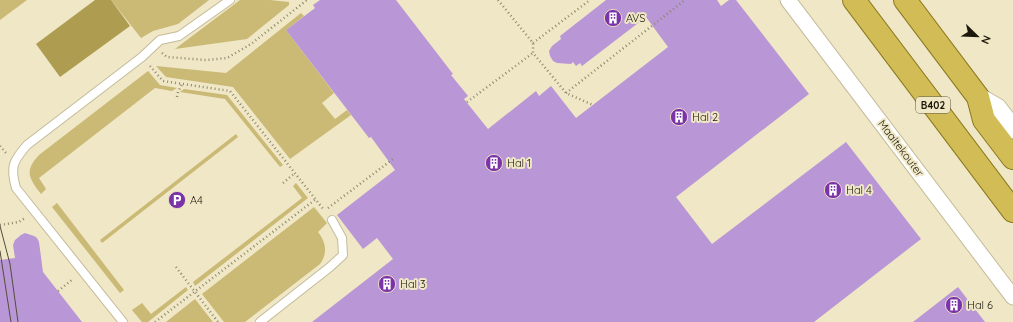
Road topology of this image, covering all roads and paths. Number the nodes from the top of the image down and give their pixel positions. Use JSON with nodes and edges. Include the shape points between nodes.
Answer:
{"nodes":[{"id":1,"x":230,"y":0,"type":"edge"},
{"id":2,"x":307,"y":0,"type":"edge"},
{"id":3,"x":498,"y":0,"type":"edge"},
{"id":4,"x":590,"y":0,"type":"edge"},
{"id":5,"x":686,"y":0,"type":"edge"},
{"id":6,"x":788,"y":0,"type":"edge"},
{"id":7,"x":854,"y":0,"type":"edge"},
{"id":8,"x":905,"y":0,"type":"edge"},
{"id":9,"x":533,"y":43,"type":"junction"},
{"id":10,"x":152,"y":47,"type":"junction"},
{"id":11,"x":533,"y":53,"type":"junction"},
{"id":12,"x":142,"y":57,"type":"junction"},
{"id":13,"x":182,"y":84,"type":"junction"},
{"id":14,"x":566,"y":93,"type":"junction"},
{"id":15,"x":177,"y":97,"type":"dead end"},
{"id":16,"x":978,"y":97,"type":"junction"},
{"id":17,"x":467,"y":102,"type":"dead end"},
{"id":18,"x":593,"y":105,"type":"dead end"},
{"id":19,"x":1013,"y":129,"type":"edge"},
{"id":20,"x":1013,"y":158,"type":"edge"},
{"id":21,"x":393,"y":159,"type":"dead end"},
{"id":22,"x":295,"y":173,"type":"junction"},
{"id":23,"x":283,"y":182,"type":"dead end"},
{"id":24,"x":316,"y":199,"type":"junction"},
{"id":25,"x":324,"y":210,"type":"junction"},
{"id":26,"x":1013,"y":211,"type":"edge"},
{"id":27,"x":36,"y":212,"type":"junction"},
{"id":28,"x":332,"y":220,"type":"joint"},
{"id":29,"x":0,"y":225,"type":"edge"},
{"id":30,"x":176,"y":267,"type":"dead end"},
{"id":31,"x":82,"y":271,"type":"junction"},
{"id":32,"x":58,"y":291,"type":"dead end"},
{"id":33,"x":194,"y":291,"type":"junction"},
{"id":34,"x":1013,"y":297,"type":"edge"},
{"id":35,"x":123,"y":322,"type":"edge"},
{"id":36,"x":155,"y":322,"type":"edge"},
{"id":37,"x":218,"y":322,"type":"edge"},
{"id":38,"x":260,"y":322,"type":"edge"}],
"edges":[{"from":1,"to":10,"type":"lane","via":[[179,36],[160,40]]},
{"from":2,"to":10,"type":"path","via":[[251,44],[227,58],[206,60],[167,57]]},
{"from":3,"to":9,"type":"path"},
{"from":4,"to":9,"type":"path"},
{"from":5,"to":14,"type":"path"},
{"from":6,"to":34,"type":"street","name":"Maaltekouter"},
{"from":7,"to":26,"type":"highway","number":"B402"},
{"from":8,"to":16,"type":"highway"},
{"from":9,"to":11,"type":"path"},
{"from":10,"to":12,"type":"lane"},
{"from":11,"to":14,"type":"path"},
{"from":11,"to":17,"type":"path"},
{"from":12,"to":13,"type":"path","via":[[163,81]]},
{"from":12,"to":27,"type":"lane","via":[[20,152],[12,174],[16,188]]},
{"from":13,"to":15,"type":"path"},
{"from":13,"to":22,"type":"path","via":[[230,91]]},
{"from":14,"to":18,"type":"path"},
{"from":16,"to":19,"type":"street","via":[[997,108]]},
{"from":16,"to":20,"type":"highway","via":[[984,120]]},
{"from":21,"to":25,"type":"path"},
{"from":22,"to":23,"type":"path"},
{"from":22,"to":24,"type":"path"},
{"from":24,"to":25,"type":"path"},
{"from":24,"to":33,"type":"path"},
{"from":25,"to":28,"type":"path"},
{"from":27,"to":29,"type":"path","via":[[19,222]]},
{"from":27,"to":31,"type":"lane"},
{"from":28,"to":38,"type":"lane","via":[[342,238],[343,256]]},
{"from":30,"to":33,"type":"path"},
{"from":31,"to":32,"type":"path"},
{"from":31,"to":35,"type":"lane"},
{"from":33,"to":36,"type":"path"},
{"from":33,"to":37,"type":"path"}]}
